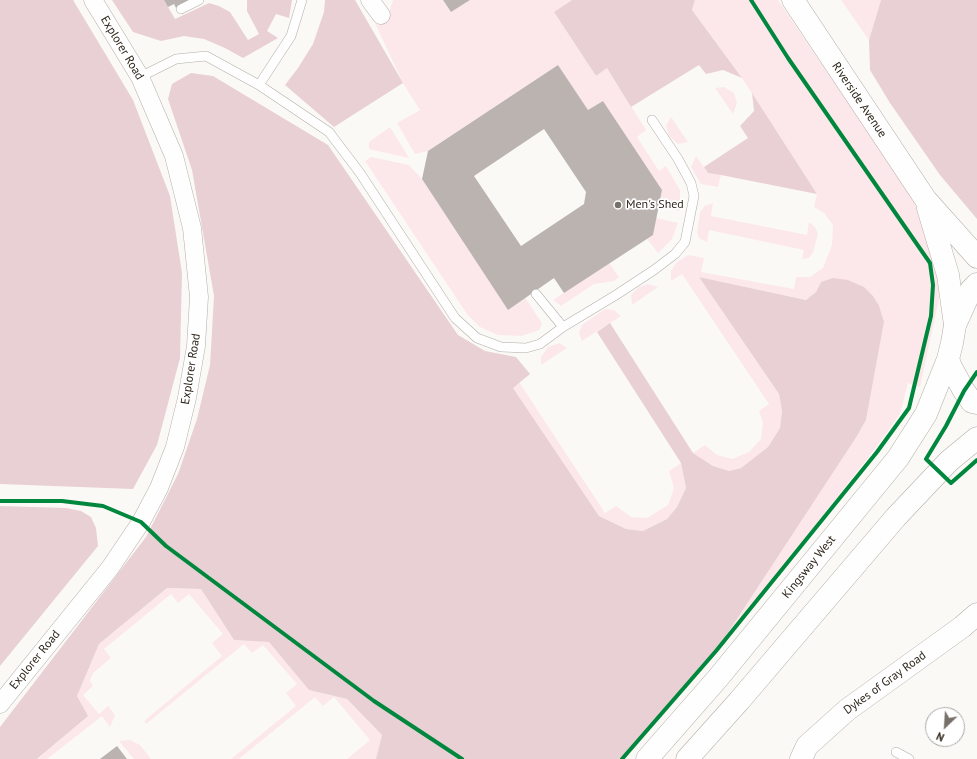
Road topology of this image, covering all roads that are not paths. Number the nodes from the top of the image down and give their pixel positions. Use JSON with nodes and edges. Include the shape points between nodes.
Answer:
{"nodes":[{"id":1,"x":93,"y":0,"type":"edge"},
{"id":2,"x":199,"y":0,"type":"edge"},
{"id":3,"x":302,"y":0,"type":"edge"},
{"id":4,"x":370,"y":0,"type":"edge"},
{"id":5,"x":793,"y":0,"type":"edge"},
{"id":6,"x":181,"y":9,"type":"dead end"},
{"id":7,"x":381,"y":15,"type":"dead end"},
{"id":8,"x":140,"y":77,"type":"junction"},
{"id":9,"x":259,"y":85,"type":"junction"},
{"id":10,"x":652,"y":120,"type":"dead end"},
{"id":11,"x":926,"y":200,"type":"junction"},
{"id":12,"x":977,"y":257,"type":"edge"},
{"id":13,"x":977,"y":284,"type":"edge"},
{"id":14,"x":536,"y":294,"type":"dead end"},
{"id":15,"x":955,"y":325,"type":"junction"},
{"id":16,"x":563,"y":327,"type":"junction"},
{"id":17,"x":948,"y":359,"type":"junction"},
{"id":18,"x":977,"y":403,"type":"edge"},
{"id":19,"x":977,"y":438,"type":"edge"},
{"id":20,"x":977,"y":614,"type":"edge"},
{"id":21,"x":0,"y":704,"type":"edge"},
{"id":22,"x":896,"y":752,"type":"dead end"},
{"id":23,"x":647,"y":759,"type":"edge"},
{"id":24,"x":688,"y":759,"type":"edge"},
{"id":25,"x":801,"y":759,"type":"edge"},
{"id":26,"x":909,"y":759,"type":"edge"}],
"edges":[{"from":1,"to":8,"type":"street","name":"Explorer Road"},
{"from":2,"to":6,"type":"lane"},
{"from":3,"to":9,"type":"lane","via":[[291,36]]},
{"from":4,"to":7,"type":"street"},
{"from":5,"to":11,"type":"main road","name":"Riverside Avenue"},
{"from":8,"to":9,"type":"lane","via":[[176,59],[206,56]]},
{"from":8,"to":21,"type":"street","name":"Explorer Road","via":[[174,156],[192,228],[199,297],[196,346],[188,398],[175,447],[159,488],[141,522],[110,568]]},
{"from":9,"to":16,"type":"lane","via":[[329,132],[360,173],[455,318],[477,338],[501,347],[526,348],[540,344]]},
{"from":10,"to":16,"type":"lane","via":[[691,183],[694,196],[685,242],[675,254],[654,270]]},
{"from":11,"to":12,"type":"main road","name":"Riverside Avenue"},
{"from":11,"to":15,"type":"main road","name":"Riverside Avenue","via":[[948,274]]},
{"from":13,"to":15,"type":"main road","via":[[971,290]]},
{"from":14,"to":16,"type":"lane"},
{"from":15,"to":17,"type":"main road","name":"Kingsway West"},
{"from":17,"to":18,"type":"main road","via":[[964,390],[972,402]]},
{"from":17,"to":23,"type":"main road","name":"Kingsway West","via":[[926,414],[898,458],[718,678]]},
{"from":19,"to":24,"type":"main road","via":[[949,461],[896,517]]},
{"from":20,"to":25,"type":"main road","name":"Dykes of Gray Road","via":[[847,710],[807,746]]},
{"from":22,"to":26,"type":"lane"}]}
